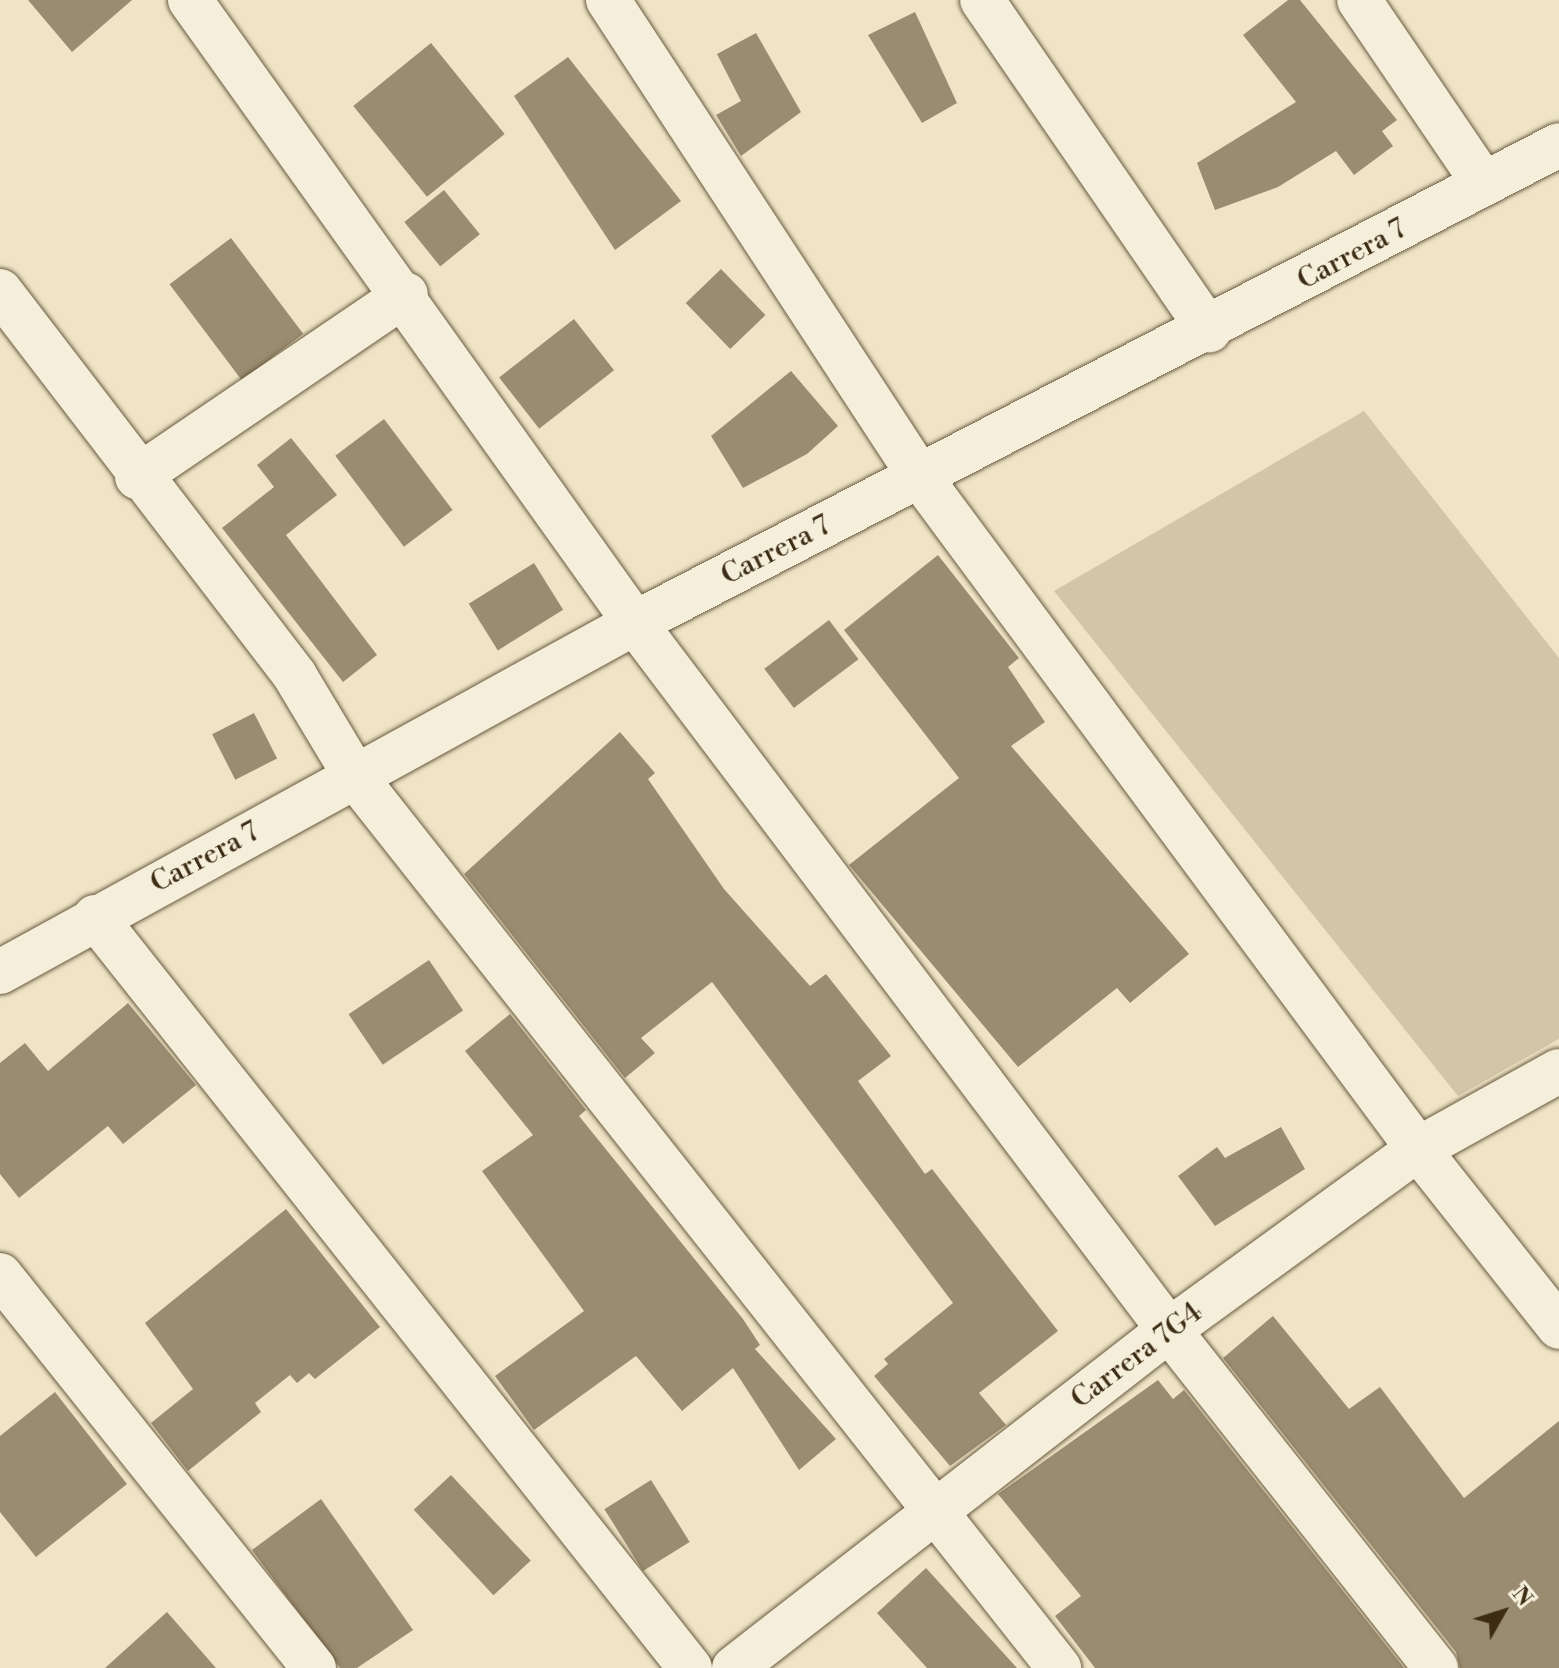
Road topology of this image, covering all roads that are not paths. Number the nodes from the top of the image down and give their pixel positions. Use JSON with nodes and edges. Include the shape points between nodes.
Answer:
{"nodes":[{"id":1,"x":190,"y":0,"type":"edge"},
{"id":2,"x":608,"y":0,"type":"edge"},
{"id":3,"x":982,"y":0,"type":"edge"},
{"id":4,"x":1359,"y":0,"type":"edge"},
{"id":5,"x":1559,"y":145,"type":"edge"},
{"id":6,"x":1484,"y":184,"type":"junction"},
{"id":7,"x":0,"y":291,"type":"edge"},
{"id":8,"x":406,"y":294,"type":"junction"},
{"id":9,"x":1209,"y":330,"type":"junction"},
{"id":10,"x":137,"y":477,"type":"junction"},
{"id":11,"x":920,"y":477,"type":"junction"},
{"id":12,"x":635,"y":623,"type":"junction"},
{"id":13,"x":357,"y":779,"type":"junction"},
{"id":14,"x":95,"y":917,"type":"junction"},
{"id":15,"x":0,"y":972,"type":"edge"},
{"id":16,"x":1559,"y":1071,"type":"edge"},
{"id":17,"x":1418,"y":1149,"type":"junction"},
{"id":18,"x":0,"y":1275,"type":"edge"},
{"id":19,"x":1559,"y":1327,"type":"edge"},
{"id":20,"x":1169,"y":1330,"type":"junction"},
{"id":21,"x":933,"y":1512,"type":"junction"},
{"id":22,"x":314,"y":1668,"type":"edge"},
{"id":23,"x":690,"y":1668,"type":"edge"},
{"id":24,"x":734,"y":1668,"type":"edge"},
{"id":25,"x":1059,"y":1668,"type":"edge"},
{"id":26,"x":1436,"y":1668,"type":"edge"}],
"edges":[{"from":1,"to":8,"type":"street"},
{"from":2,"to":11,"type":"street"},
{"from":3,"to":9,"type":"street"},
{"from":4,"to":6,"type":"street"},
{"from":5,"to":6,"type":"street","name":"Carrera 7"},
{"from":6,"to":9,"type":"street","name":"Carrera 7"},
{"from":7,"to":10,"type":"street"},
{"from":8,"to":10,"type":"street"},
{"from":8,"to":12,"type":"street"},
{"from":9,"to":11,"type":"street","name":"Carrera 7"},
{"from":10,"to":13,"type":"street","via":[[295,676]]},
{"from":11,"to":12,"type":"street","name":"Carrera 7"},
{"from":11,"to":17,"type":"street"},
{"from":12,"to":13,"type":"street","name":"Carrera 7"},
{"from":12,"to":20,"type":"street"},
{"from":13,"to":14,"type":"street","name":"Carrera 7"},
{"from":13,"to":21,"type":"street"},
{"from":14,"to":15,"type":"street","name":"Carrera 7"},
{"from":14,"to":23,"type":"street"},
{"from":16,"to":17,"type":"street","name":"Carrera 7G4"},
{"from":17,"to":19,"type":"street"},
{"from":17,"to":20,"type":"street","name":"Carrera 7G4"},
{"from":18,"to":22,"type":"street"},
{"from":20,"to":21,"type":"street","name":"Carrera 7G4"},
{"from":20,"to":26,"type":"street"},
{"from":21,"to":24,"type":"street","name":"Carrera 7G4"},
{"from":21,"to":25,"type":"street"}]}
